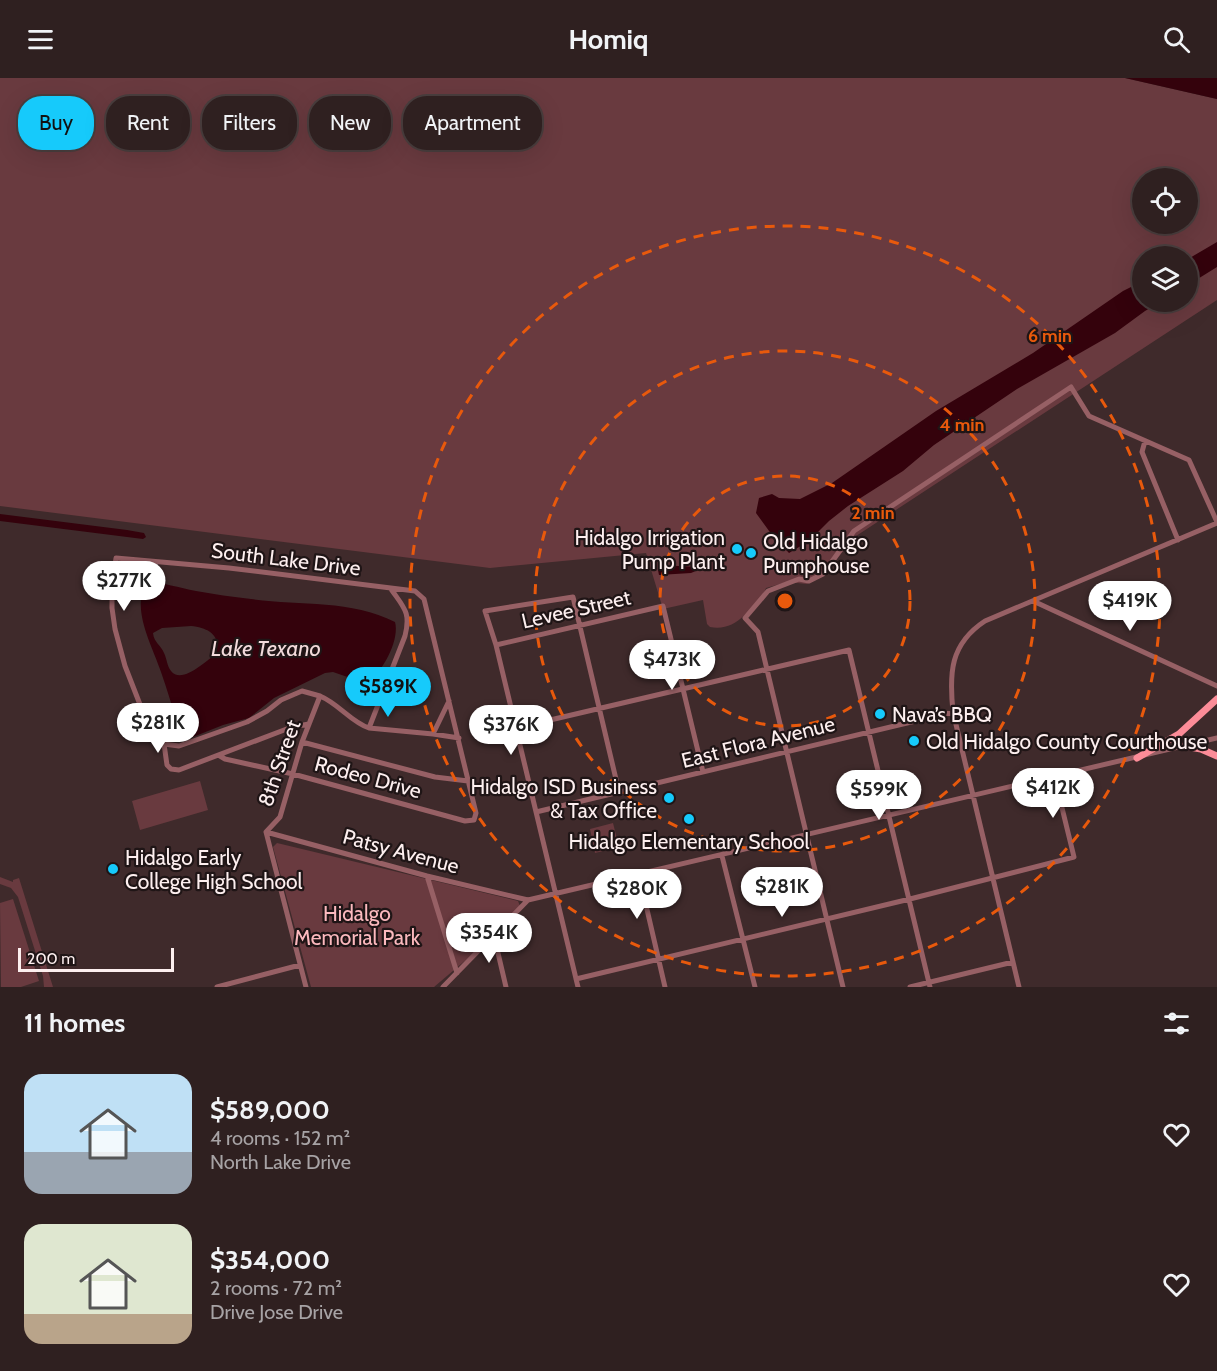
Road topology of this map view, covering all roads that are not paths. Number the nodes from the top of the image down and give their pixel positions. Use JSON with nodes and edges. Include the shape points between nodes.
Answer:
{"nodes":[{"id":1,"x":1145,"y":441,"type":"junction"},
{"id":2,"x":1217,"y":523,"type":"edge"},
{"id":3,"x":1178,"y":540,"type":"junction"},
{"id":4,"x":391,"y":589,"type":"junction"},
{"id":5,"x":1033,"y":601,"type":"junction"},
{"id":6,"x":580,"y":625,"type":"junction"},
{"id":7,"x":496,"y":645,"type":"junction"},
{"id":8,"x":767,"y":669,"type":"junction"},
{"id":9,"x":1217,"y":686,"type":"edge"},
{"id":10,"x":683,"y":689,"type":"junction"},
{"id":11,"x":320,"y":696,"type":"junction"},
{"id":12,"x":1217,"y":699,"type":"edge"},
{"id":13,"x":449,"y":701,"type":"junction"},
{"id":14,"x":600,"y":709,"type":"junction"},
{"id":15,"x":953,"y":712,"type":"junction"},
{"id":16,"x":309,"y":724,"type":"junction"},
{"id":17,"x":369,"y":728,"type":"junction"},
{"id":18,"x":516,"y":728,"type":"junction"},
{"id":19,"x":870,"y":731,"type":"junction"},
{"id":20,"x":433,"y":734,"type":"junction"},
{"id":21,"x":459,"y":738,"type":"junction"},
{"id":22,"x":1217,"y":738,"type":"edge"},
{"id":23,"x":302,"y":742,"type":"junction"},
{"id":24,"x":164,"y":744,"type":"junction"},
{"id":25,"x":1184,"y":746,"type":"junction"},
{"id":26,"x":787,"y":752,"type":"junction"},
{"id":27,"x":220,"y":756,"type":"junction"},
{"id":28,"x":1217,"y":756,"type":"edge"},
{"id":29,"x":1137,"y":758,"type":"junction"},
{"id":30,"x":703,"y":772,"type":"junction"},
{"id":31,"x":293,"y":774,"type":"junction"},
{"id":32,"x":1054,"y":776,"type":"junction"},
{"id":33,"x":468,"y":781,"type":"junction"},
{"id":34,"x":619,"y":792,"type":"junction"},
{"id":35,"x":974,"y":795,"type":"junction"},
{"id":36,"x":536,"y":812,"type":"junction"},
{"id":37,"x":890,"y":816,"type":"junction"},
{"id":38,"x":266,"y":831,"type":"junction"},
{"id":39,"x":806,"y":836,"type":"junction"},
{"id":40,"x":722,"y":856,"type":"junction"},
{"id":41,"x":427,"y":876,"type":"junction"},
{"id":42,"x":639,"y":876,"type":"junction"},
{"id":43,"x":993,"y":879,"type":"junction"},
{"id":44,"x":555,"y":895,"type":"junction"},
{"id":45,"x":910,"y":899,"type":"junction"},
{"id":46,"x":528,"y":900,"type":"junction"},
{"id":47,"x":826,"y":919,"type":"junction"},
{"id":48,"x":494,"y":936,"type":"junction"},
{"id":49,"x":743,"y":939,"type":"junction"},
{"id":50,"x":659,"y":960,"type":"junction"},
{"id":51,"x":1013,"y":962,"type":"junction"},
{"id":52,"x":300,"y":965,"type":"junction"},
{"id":53,"x":458,"y":973,"type":"junction"},
{"id":54,"x":576,"y":979,"type":"junction"},
{"id":55,"x":930,"y":985,"type":"edge"},
{"id":56,"x":220,"y":987,"type":"edge"},
{"id":57,"x":306,"y":987,"type":"edge"},
{"id":58,"x":443,"y":987,"type":"edge"},
{"id":59,"x":506,"y":987,"type":"edge"},
{"id":60,"x":578,"y":987,"type":"edge"},
{"id":61,"x":665,"y":987,"type":"edge"},
{"id":62,"x":755,"y":987,"type":"edge"},
{"id":63,"x":843,"y":987,"type":"edge"},
{"id":64,"x":910,"y":987,"type":"edge"},
{"id":65,"x":1019,"y":987,"type":"edge"}],
"edges":[{"from":1,"to":2,"type":"street","via":[[1189,460]]},
{"from":1,"to":3,"type":"street","via":[[1142,452]]},
{"from":1,"to":8,"type":"street","via":[[1089,416],[1071,387],[854,531],[823,574],[768,591],[745,618],[757,629]]},
{"from":2,"to":3,"type":"street"},
{"from":3,"to":5,"type":"street"},
{"from":4,"to":13,"type":"street","name":"South Lake Drive","via":[[415,591],[424,599]]},
{"from":4,"to":17,"type":"street","via":[[409,621]]},
{"from":4,"to":24,"type":"street","name":"South Lake Drive","via":[[116,558],[112,585],[115,629],[148,724]]},
{"from":5,"to":9,"type":"street"},
{"from":5,"to":15,"type":"street","via":[[985,621],[963,640],[952,666]]},
{"from":6,"to":7,"type":"street","name":"Levee Street"},
{"from":6,"to":7,"type":"street","via":[[573,597],[485,611]]},
{"from":6,"to":10,"type":"street","name":"Levee Street","via":[[663,606]]},
{"from":6,"to":14,"type":"street"},
{"from":7,"to":18,"type":"street"},
{"from":8,"to":10,"type":"street"},
{"from":8,"to":19,"type":"street","via":[[849,650]]},
{"from":8,"to":26,"type":"street"},
{"from":10,"to":14,"type":"street"},
{"from":10,"to":30,"type":"street"},
{"from":11,"to":16,"type":"street","name":"8th Street"},
{"from":11,"to":17,"type":"street"},
{"from":11,"to":24,"type":"street","name":"8th Street","via":[[302,691],[246,722],[178,746]]},
{"from":12,"to":29,"type":"main road","via":[[1179,734]]},
{"from":13,"to":20,"type":"street"},
{"from":13,"to":21,"type":"street"},
{"from":14,"to":18,"type":"street"},
{"from":14,"to":34,"type":"street"},
{"from":15,"to":19,"type":"street","name":"East Flora Avenue"},
{"from":15,"to":35,"type":"street"},
{"from":16,"to":23,"type":"street","name":"8th Street"},
{"from":16,"to":27,"type":"street"},
{"from":17,"to":20,"type":"street"},
{"from":18,"to":36,"type":"street"},
{"from":19,"to":26,"type":"street","name":"East Flora Avenue"},
{"from":19,"to":37,"type":"street"},
{"from":20,"to":21,"type":"street"},
{"from":21,"to":33,"type":"street"},
{"from":22,"to":25,"type":"street"},
{"from":23,"to":31,"type":"street","name":"8th Street"},
{"from":23,"to":33,"type":"street","via":[[435,777]]},
{"from":24,"to":27,"type":"street","via":[[165,759],[171,769],[179,770]]},
{"from":25,"to":28,"type":"main road"},
{"from":25,"to":29,"type":"street"},
{"from":26,"to":30,"type":"street","name":"East Flora Avenue"},
{"from":26,"to":39,"type":"street"},
{"from":27,"to":31,"type":"street","name":"Rodeo Drive"},
{"from":29,"to":32,"type":"street"},
{"from":30,"to":34,"type":"street","name":"East Flora Avenue"},
{"from":31,"to":33,"type":"street","name":"Rodeo Drive","via":[[465,821],[474,819],[476,813]]},
{"from":31,"to":38,"type":"street","name":"8th Street","via":[[280,817]]},
{"from":32,"to":35,"type":"street"},
{"from":32,"to":43,"type":"street","via":[[1074,857]]},
{"from":34,"to":36,"type":"street","name":"East Flora Avenue"},
{"from":35,"to":37,"type":"street"},
{"from":35,"to":43,"type":"street"},
{"from":36,"to":44,"type":"street"},
{"from":37,"to":39,"type":"street"},
{"from":37,"to":45,"type":"street"},
{"from":38,"to":41,"type":"street","name":"Patsy Avenue"},
{"from":38,"to":52,"type":"street","name":"8th Street"},
{"from":39,"to":40,"type":"street"},
{"from":39,"to":47,"type":"street"},
{"from":40,"to":42,"type":"street"},
{"from":40,"to":49,"type":"street"},
{"from":41,"to":46,"type":"street","name":"Patsy Avenue"},
{"from":41,"to":53,"type":"street"},
{"from":42,"to":44,"type":"street"},
{"from":42,"to":50,"type":"street"},
{"from":43,"to":45,"type":"street"},
{"from":43,"to":51,"type":"street"},
{"from":44,"to":46,"type":"street"},
{"from":44,"to":54,"type":"street"},
{"from":45,"to":47,"type":"street"},
{"from":45,"to":55,"type":"street"},
{"from":46,"to":48,"type":"street"},
{"from":47,"to":49,"type":"street"},
{"from":47,"to":63,"type":"street"},
{"from":48,"to":53,"type":"street"},
{"from":48,"to":59,"type":"street"},
{"from":49,"to":50,"type":"street"},
{"from":49,"to":62,"type":"street"},
{"from":50,"to":54,"type":"street"},
{"from":50,"to":61,"type":"street"},
{"from":51,"to":55,"type":"street"},
{"from":51,"to":65,"type":"street"},
{"from":52,"to":56,"type":"street"},
{"from":52,"to":57,"type":"street","name":"8th Street"},
{"from":53,"to":58,"type":"street"},
{"from":54,"to":60,"type":"street"},
{"from":55,"to":64,"type":"street"}]}
